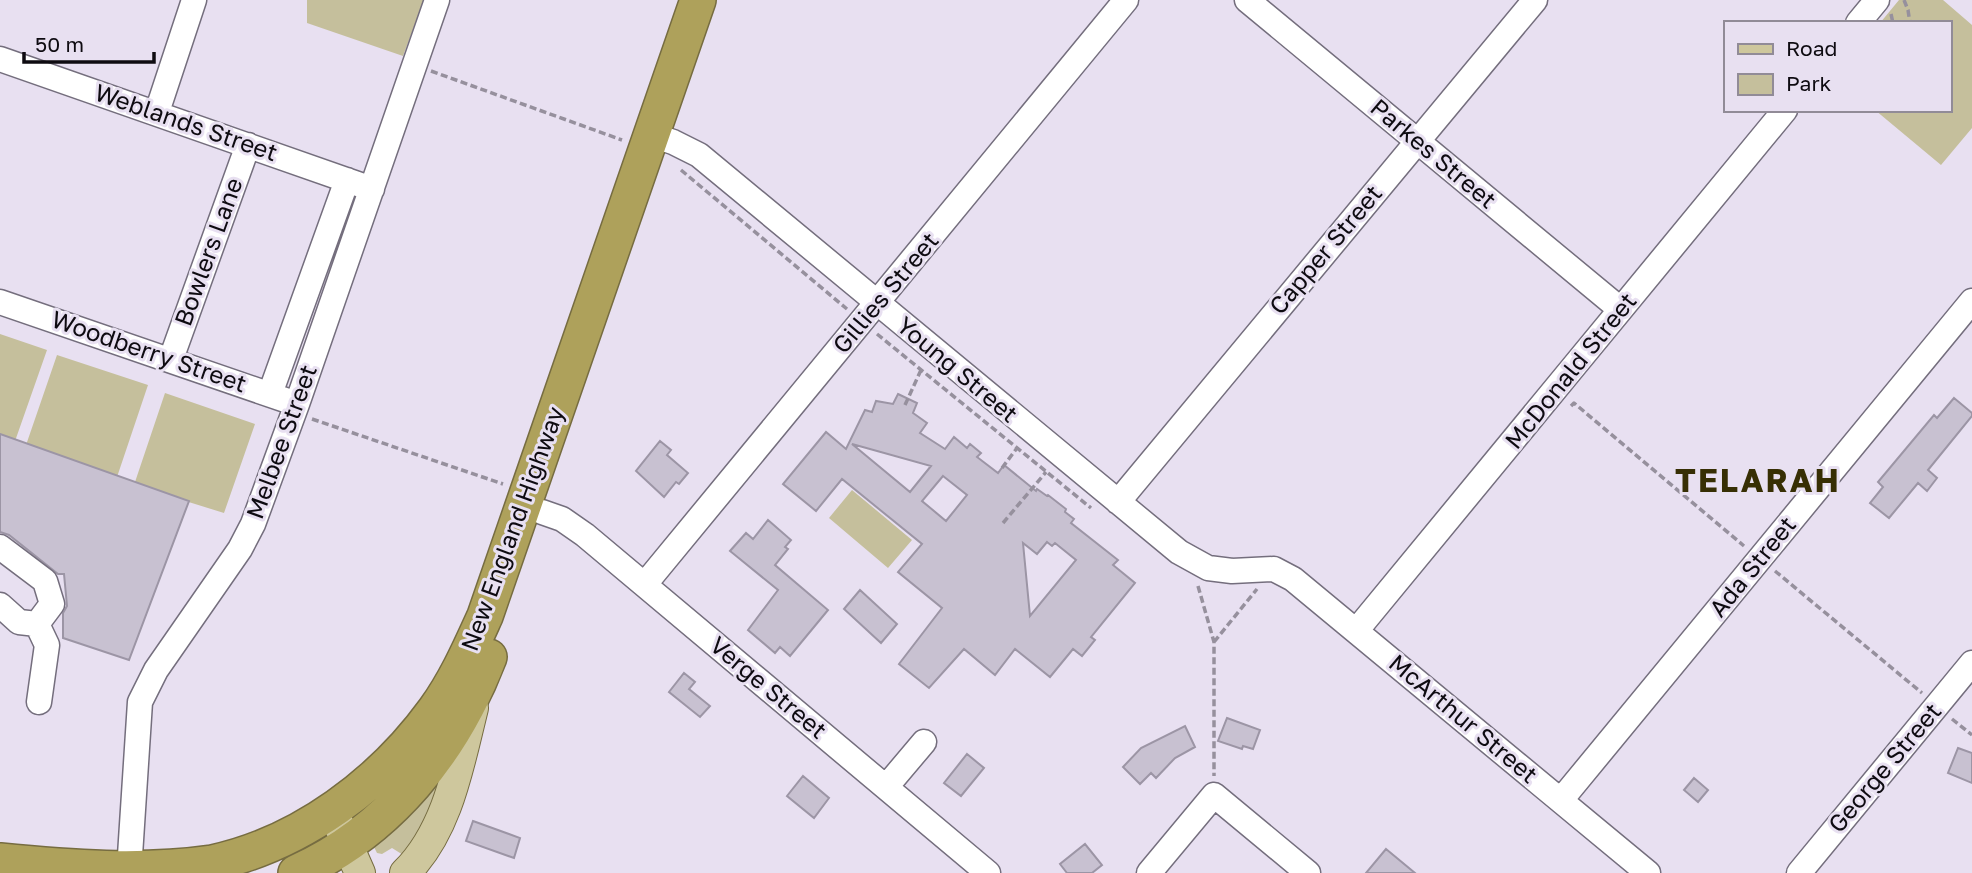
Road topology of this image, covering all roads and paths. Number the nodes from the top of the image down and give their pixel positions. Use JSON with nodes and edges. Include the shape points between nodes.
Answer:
{"nodes":[{"id":1,"x":194,"y":0,"type":"edge"},
{"id":2,"x":437,"y":0,"type":"edge"},
{"id":3,"x":698,"y":0,"type":"edge"},
{"id":4,"x":719,"y":0,"type":"edge"},
{"id":5,"x":1126,"y":0,"type":"edge"},
{"id":6,"x":1247,"y":0,"type":"edge"},
{"id":7,"x":1535,"y":0,"type":"edge"},
{"id":8,"x":1877,"y":0,"type":"edge"},
{"id":9,"x":1903,"y":0,"type":"edge"},
{"id":10,"x":1860,"y":21,"type":"edge"},
{"id":11,"x":1910,"y":21,"type":"edge"},
{"id":12,"x":0,"y":59,"type":"edge"},
{"id":13,"x":414,"y":65,"type":"junction"},
{"id":14,"x":157,"y":112,"type":"junction"},
{"id":15,"x":1783,"y":112,"type":"edge"},
{"id":16,"x":652,"y":140,"type":"junction"},
{"id":17,"x":1416,"y":140,"type":"junction"},
{"id":18,"x":248,"y":145,"type":"junction"},
{"id":19,"x":347,"y":180,"type":"junction"},
{"id":20,"x":372,"y":189,"type":"junction"},
{"id":21,"x":1972,"y":301,"type":"edge"},
{"id":22,"x":0,"y":302,"type":"edge"},
{"id":23,"x":877,"y":303,"type":"junction"},
{"id":24,"x":1620,"y":309,"type":"junction"},
{"id":25,"x":851,"y":313,"type":"dead end"},
{"id":26,"x":171,"y":359,"type":"junction"},
{"id":27,"x":921,"y":370,"type":"dead end"},
{"id":28,"x":271,"y":394,"type":"junction"},
{"id":29,"x":297,"y":404,"type":"junction"},
{"id":30,"x":905,"y":405,"type":"dead end"},
{"id":31,"x":1017,"y":448,"type":"dead end"},
{"id":32,"x":1002,"y":468,"type":"dead end"},
{"id":33,"x":1046,"y":472,"type":"dead end"},
{"id":34,"x":510,"y":486,"type":"dead end"},
{"id":35,"x":1118,"y":502,"type":"junction"},
{"id":36,"x":542,"y":512,"type":"junction"},
{"id":37,"x":1003,"y":523,"type":"dead end"},
{"id":38,"x":0,"y":547,"type":"edge"},
{"id":39,"x":1267,"y":578,"type":"junction"},
{"id":40,"x":645,"y":584,"type":"junction"},
{"id":41,"x":1198,"y":585,"type":"dead end"},
{"id":42,"x":0,"y":605,"type":"edge"},
{"id":43,"x":37,"y":624,"type":"junction"},
{"id":44,"x":1356,"y":631,"type":"junction"},
{"id":45,"x":1214,"y":642,"type":"junction"},
{"id":46,"x":1972,"y":663,"type":"edge"},
{"id":47,"x":478,"y":687,"type":"junction"},
{"id":48,"x":39,"y":702,"type":"dead end"},
{"id":49,"x":924,"y":742,"type":"dead end"},
{"id":50,"x":886,"y":788,"type":"junction"},
{"id":51,"x":1214,"y":795,"type":"junction"},
{"id":52,"x":1561,"y":800,"type":"junction"},
{"id":53,"x":332,"y":810,"type":"junction"},
{"id":54,"x":354,"y":859,"type":"edge"},
{"id":55,"x":0,"y":861,"type":"edge"},
{"id":56,"x":129,"y":871,"type":"junction"},
{"id":57,"x":298,"y":873,"type":"edge"},
{"id":58,"x":405,"y":873,"type":"edge"},
{"id":59,"x":988,"y":873,"type":"edge"},
{"id":60,"x":1149,"y":873,"type":"edge"},
{"id":61,"x":1308,"y":873,"type":"edge"},
{"id":62,"x":1648,"y":873,"type":"edge"},
{"id":63,"x":1799,"y":873,"type":"edge"}],
"edges":[{"from":1,"to":14,"type":"street"},
{"from":2,"to":13,"type":"street","name":"Melbee Street"},
{"from":3,"to":16,"type":"highway","name":"New England Highway"},
{"from":4,"to":16,"type":"highway","name":"New England Highway"},
{"from":5,"to":23,"type":"street","name":"Gillies Street"},
{"from":6,"to":17,"type":"street","name":"Parkes Street"},
{"from":7,"to":17,"type":"street","name":"Capper Street"},
{"from":8,"to":10,"type":"street"},
{"from":9,"to":11,"type":"path"},
{"from":12,"to":14,"type":"street","name":"Weblands Street"},
{"from":13,"to":16,"type":"path"},
{"from":13,"to":20,"type":"street","name":"Melbee Street"},
{"from":14,"to":18,"type":"street","name":"Weblands Street"},
{"from":15,"to":24,"type":"street","name":"McDonald Street"},
{"from":16,"to":23,"type":"street","name":"Young Street","via":[[699,155]]},
{"from":16,"to":25,"type":"path","via":[[682,173]]},
{"from":16,"to":36,"type":"highway","name":"New England Highway"},
{"from":16,"to":53,"type":"highway","name":"New England Highway","via":[[485,616],[464,662],[418,731]]},
{"from":17,"to":24,"type":"street","name":"Parkes Street"},
{"from":17,"to":35,"type":"street","name":"Capper Street"},
{"from":18,"to":19,"type":"street","name":"Weblands Street"},
{"from":18,"to":26,"type":"street","name":"Bowlers Lane"},
{"from":19,"to":20,"type":"street","name":"Weblands Street"},
{"from":19,"to":28,"type":"street","name":"Melbee Street"},
{"from":20,"to":29,"type":"street","name":"Melbee Street"},
{"from":21,"to":52,"type":"street","name":"Ada Street"},
{"from":22,"to":26,"type":"street","name":"Woodberry Street"},
{"from":23,"to":35,"type":"street","name":"Young Street"},
{"from":23,"to":40,"type":"street","name":"Gillies Street"},
{"from":24,"to":44,"type":"street","name":"McDonald Street"},
{"from":26,"to":28,"type":"street","name":"Woodberry Street"},
{"from":27,"to":30,"type":"path"},
{"from":28,"to":29,"type":"street","name":"Woodberry Street"},
{"from":29,"to":34,"type":"path","via":[[303,416]]},
{"from":29,"to":56,"type":"street","name":"Melbee Street","via":[[247,537],[156,670],[140,702]]},
{"from":31,"to":32,"type":"path"},
{"from":33,"to":37,"type":"path"},
{"from":35,"to":39,"type":"street","name":"Young Street","via":[[1179,552],[1208,568]]},
{"from":36,"to":40,"type":"street","name":"Verge Street","via":[[562,519]]},
{"from":36,"to":47,"type":"highway","name":"New England Highway"},
{"from":38,"to":43,"type":"street","via":[[45,581],[52,604]]},
{"from":39,"to":44,"type":"street","name":"McArthur Street","via":[[1293,579]]},
{"from":39,"to":45,"type":"path"},
{"from":40,"to":50,"type":"street","name":"Verge Street"},
{"from":41,"to":45,"type":"path"},
{"from":42,"to":43,"type":"street","via":[[19,622]]},
{"from":43,"to":48,"type":"street","via":[[47,645]]},
{"from":44,"to":52,"type":"street","name":"McArthur Street"},
{"from":45,"to":51,"type":"path"},
{"from":46,"to":63,"type":"street","name":"George Street"},
{"from":47,"to":54,"type":"highway","name":"New England Highway","via":[[442,748],[378,822]]},
{"from":47,"to":58,"type":"main road","via":[[436,831]]},
{"from":49,"to":50,"type":"street"},
{"from":50,"to":59,"type":"street","name":"Verge Street"},
{"from":51,"to":60,"type":"street"},
{"from":51,"to":61,"type":"street"},
{"from":52,"to":62,"type":"street","name":"McArthur Street"},
{"from":53,"to":54,"type":"main road"},
{"from":53,"to":56,"type":"highway","name":"New England Highway","via":[[272,843],[213,862]]},
{"from":54,"to":57,"type":"highway","name":"New England Highway"},
{"from":55,"to":56,"type":"highway","name":"New England Highway"}]}
